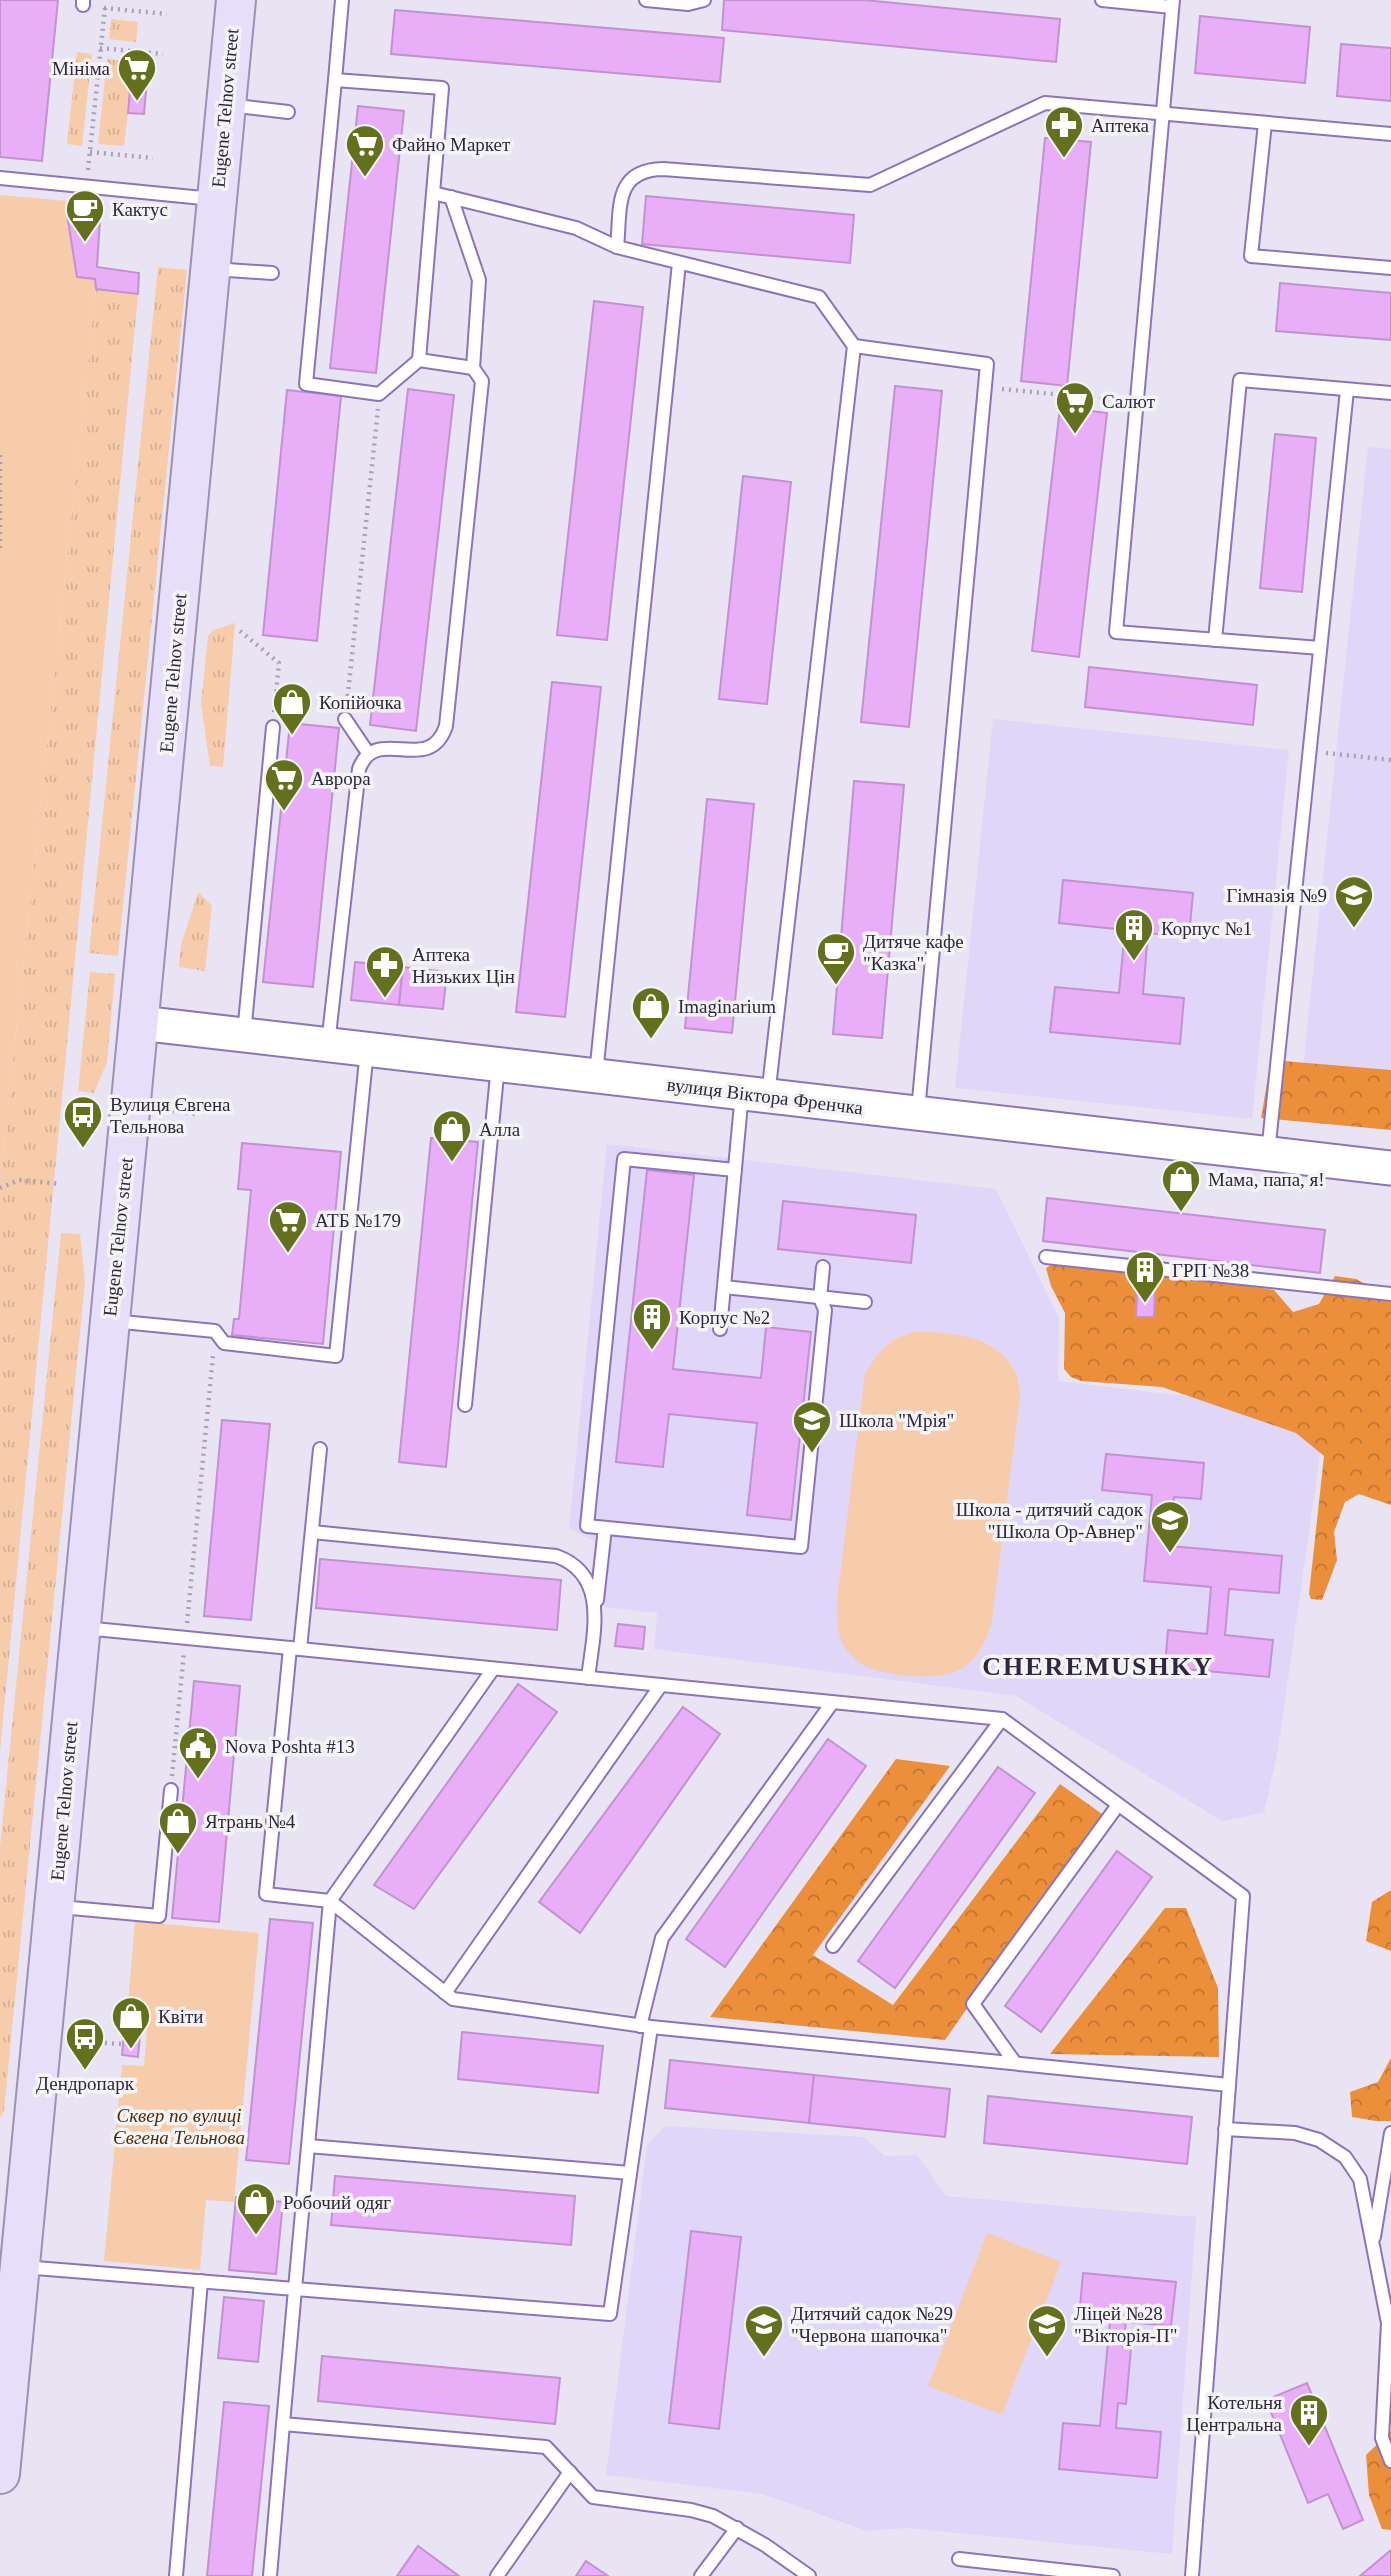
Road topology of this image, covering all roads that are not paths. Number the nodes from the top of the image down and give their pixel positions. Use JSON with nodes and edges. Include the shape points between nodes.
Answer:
{"nodes":[{"id":1,"x":236,"y":0,"type":"edge"},
{"id":2,"x":342,"y":0,"type":"edge"},
{"id":3,"x":646,"y":0,"type":"edge"},
{"id":4,"x":704,"y":0,"type":"edge"},
{"id":5,"x":1102,"y":0,"type":"edge"},
{"id":6,"x":1172,"y":4,"type":"edge"},
{"id":7,"x":335,"y":80,"type":"junction"},
{"id":8,"x":226,"y":105,"type":"junction"},
{"id":9,"x":288,"y":112,"type":"dead end"},
{"id":10,"x":1163,"y":114,"type":"junction"},
{"id":11,"x":1265,"y":123,"type":"junction"},
{"id":12,"x":1391,"y":134,"type":"edge"},
{"id":13,"x":0,"y":178,"type":"edge"},
{"id":14,"x":433,"y":192,"type":"junction"},
{"id":15,"x":452,"y":197,"type":"junction"},
{"id":16,"x":216,"y":200,"type":"junction"},
{"id":17,"x":617,"y":247,"type":"junction"},
{"id":18,"x":680,"y":263,"type":"junction"},
{"id":19,"x":1391,"y":268,"type":"edge"},
{"id":20,"x":210,"y":269,"type":"junction"},
{"id":21,"x":272,"y":273,"type":"dead end"},
{"id":22,"x":854,"y":346,"type":"junction"},
{"id":23,"x":419,"y":360,"type":"junction"},
{"id":24,"x":473,"y":368,"type":"junction"},
{"id":25,"x":1347,"y":390,"type":"junction"},
{"id":26,"x":1391,"y":394,"type":"edge"},
{"id":27,"x":1216,"y":640,"type":"junction"},
{"id":28,"x":1320,"y":649,"type":"junction"},
{"id":29,"x":345,"y":719,"type":"road end"},
{"id":30,"x":273,"y":727,"type":"road end"},
{"id":31,"x":368,"y":753,"type":"junction"},
{"id":32,"x":140,"y":1023,"type":"junction"},
{"id":33,"x":244,"y":1034,"type":"junction"},
{"id":34,"x":328,"y":1045,"type":"junction"},
{"id":35,"x":367,"y":1050,"type":"junction"},
{"id":36,"x":498,"y":1065,"type":"junction"},
{"id":37,"x":596,"y":1076,"type":"junction"},
{"id":38,"x":755,"y":1095,"type":"junction"},
{"id":39,"x":918,"y":1113,"type":"junction"},
{"id":40,"x":1268,"y":1154,"type":"junction"},
{"id":41,"x":1391,"y":1168,"type":"edge"},
{"id":42,"x":735,"y":1170,"type":"junction"},
{"id":43,"x":1046,"y":1257,"type":"dead end"},
{"id":44,"x":823,"y":1267,"type":"dead end"},
{"id":45,"x":724,"y":1287,"type":"junction"},
{"id":46,"x":1391,"y":1294,"type":"edge"},
{"id":47,"x":820,"y":1298,"type":"junction"},
{"id":48,"x":865,"y":1302,"type":"dead end"},
{"id":49,"x":110,"y":1321,"type":"junction"},
{"id":50,"x":720,"y":1329,"type":"dead end"},
{"id":51,"x":465,"y":1405,"type":"dead end"},
{"id":52,"x":320,"y":1450,"type":"dead end"},
{"id":53,"x":605,"y":1528,"type":"junction"},
{"id":54,"x":312,"y":1532,"type":"junction"},
{"id":55,"x":596,"y":1609,"type":"junction"},
{"id":56,"x":80,"y":1628,"type":"junction"},
{"id":57,"x":295,"y":1649,"type":"junction"},
{"id":58,"x":493,"y":1669,"type":"junction"},
{"id":59,"x":588,"y":1678,"type":"junction"},
{"id":60,"x":661,"y":1685,"type":"junction"},
{"id":61,"x":832,"y":1703,"type":"junction"},
{"id":62,"x":1002,"y":1719,"type":"junction"},
{"id":63,"x":171,"y":1790,"type":"road end"},
{"id":64,"x":1118,"y":1805,"type":"junction"},
{"id":65,"x":330,"y":1901,"type":"junction"},
{"id":66,"x":54,"y":1906,"type":"junction"},
{"id":67,"x":833,"y":1946,"type":"dead end"},
{"id":68,"x":445,"y":1993,"type":"junction"},
{"id":69,"x":646,"y":2026,"type":"junction"},
{"id":70,"x":1015,"y":2063,"type":"junction"},
{"id":71,"x":1229,"y":2085,"type":"junction"},
{"id":72,"x":1226,"y":2129,"type":"junction"},
{"id":73,"x":1391,"y":2133,"type":"edge"},
{"id":74,"x":308,"y":2146,"type":"junction"},
{"id":75,"x":630,"y":2174,"type":"junction"},
{"id":76,"x":1373,"y":2245,"type":"junction"},
{"id":77,"x":20,"y":2266,"type":"junction"},
{"id":78,"x":201,"y":2281,"type":"junction"},
{"id":79,"x":295,"y":2289,"type":"junction"},
{"id":80,"x":283,"y":2424,"type":"junction"},
{"id":81,"x":1391,"y":2461,"type":"edge"},
{"id":82,"x":570,"y":2473,"type":"junction"},
{"id":83,"x":0,"y":2474,"type":"edge"},
{"id":84,"x":737,"y":2528,"type":"junction"},
{"id":85,"x":959,"y":2559,"type":"dead end"},
{"id":86,"x":176,"y":2576,"type":"edge"},
{"id":87,"x":270,"y":2576,"type":"edge"},
{"id":88,"x":497,"y":2576,"type":"edge"},
{"id":89,"x":701,"y":2576,"type":"edge"},
{"id":90,"x":809,"y":2576,"type":"edge"},
{"id":91,"x":1113,"y":2576,"type":"edge"},
{"id":92,"x":1192,"y":2576,"type":"edge"}],
"edges":[{"from":1,"to":8,"type":"main road","name":"Eugene Telnov street"},
{"from":2,"to":7,"type":"lane"},
{"from":3,"to":4,"type":"lane","via":[[688,4]]},
{"from":5,"to":6,"type":"lane"},
{"from":6,"to":10,"type":"lane"},
{"from":7,"to":14,"type":"lane","via":[[442,88]]},
{"from":7,"to":23,"type":"lane","via":[[306,384],[379,394]]},
{"from":8,"to":9,"type":"lane"},
{"from":8,"to":16,"type":"main road","name":"Eugene Telnov street"},
{"from":10,"to":11,"type":"lane"},
{"from":10,"to":17,"type":"lane","via":[[1045,103],[870,185],[648,170],[627,182]]},
{"from":10,"to":27,"type":"lane","via":[[1116,632]]},
{"from":11,"to":12,"type":"lane"},
{"from":11,"to":19,"type":"lane","via":[[1251,256]]},
{"from":13,"to":16,"type":"lane"},
{"from":14,"to":15,"type":"lane"},
{"from":14,"to":23,"type":"lane"},
{"from":15,"to":17,"type":"lane","via":[[576,228]]},
{"from":15,"to":24,"type":"lane","via":[[479,280]]},
{"from":16,"to":20,"type":"main road","name":"Eugene Telnov street"},
{"from":17,"to":18,"type":"lane"},
{"from":18,"to":22,"type":"lane","via":[[819,297]]},
{"from":18,"to":37,"type":"lane"},
{"from":20,"to":21,"type":"lane"},
{"from":20,"to":32,"type":"main road","name":"Eugene Telnov street"},
{"from":22,"to":38,"type":"lane"},
{"from":22,"to":39,"type":"lane","via":[[987,363]]},
{"from":23,"to":24,"type":"lane"},
{"from":24,"to":31,"type":"lane","via":[[482,382],[446,726],[443,736],[426,749],[382,748]]},
{"from":25,"to":26,"type":"lane"},
{"from":25,"to":27,"type":"lane","via":[[1240,380]]},
{"from":25,"to":28,"type":"lane"},
{"from":27,"to":28,"type":"lane"},
{"from":28,"to":40,"type":"lane"},
{"from":29,"to":31,"type":"lane"},
{"from":30,"to":33,"type":"lane"},
{"from":31,"to":34,"type":"lane","via":[[359,769]]},
{"from":32,"to":33,"type":"street","name":"вулиця Віктора Френчка"},
{"from":32,"to":49,"type":"main road","name":"Eugene Telnov street"},
{"from":33,"to":34,"type":"street","name":"вулиця Віктора Френчка"},
{"from":34,"to":35,"type":"street","name":"вулиця Віктора Френчка"},
{"from":35,"to":36,"type":"street","name":"вулиця Віктора Френчка"},
{"from":35,"to":49,"type":"lane","via":[[336,1356],[224,1343],[215,1331]]},
{"from":36,"to":37,"type":"street","name":"вулиця Віктора Френчка"},
{"from":36,"to":51,"type":"lane"},
{"from":37,"to":38,"type":"street","name":"вулиця Віктора Френчка"},
{"from":38,"to":39,"type":"street","name":"вулиця Віктора Френчка"},
{"from":38,"to":42,"type":"lane"},
{"from":39,"to":40,"type":"street","name":"вулиця Віктора Френчка"},
{"from":40,"to":41,"type":"street","name":"вулиця Віктора Френчка"},
{"from":42,"to":45,"type":"lane"},
{"from":42,"to":53,"type":"lane","via":[[624,1159],[587,1526]]},
{"from":43,"to":46,"type":"lane"},
{"from":44,"to":47,"type":"lane"},
{"from":45,"to":47,"type":"lane"},
{"from":45,"to":50,"type":"lane"},
{"from":47,"to":48,"type":"lane"},
{"from":47,"to":53,"type":"lane","via":[[825,1310],[801,1547]]},
{"from":49,"to":56,"type":"main road","name":"Eugene Telnov street"},
{"from":52,"to":54,"type":"lane"},
{"from":53,"to":55,"type":"lane"},
{"from":54,"to":55,"type":"lane","via":[[556,1556],[581,1572]]},
{"from":54,"to":57,"type":"lane"},
{"from":55,"to":59,"type":"lane"},
{"from":56,"to":57,"type":"lane"},
{"from":56,"to":66,"type":"main road","name":"Eugene Telnov street"},
{"from":57,"to":58,"type":"lane"},
{"from":57,"to":65,"type":"lane","via":[[265,1894]]},
{"from":58,"to":59,"type":"lane"},
{"from":58,"to":65,"type":"lane"},
{"from":59,"to":60,"type":"lane"},
{"from":60,"to":61,"type":"lane"},
{"from":60,"to":68,"type":"lane"},
{"from":61,"to":62,"type":"lane"},
{"from":61,"to":69,"type":"lane","via":[[663,1938]]},
{"from":62,"to":64,"type":"lane"},
{"from":62,"to":67,"type":"lane"},
{"from":63,"to":66,"type":"lane","via":[[159,1916]]},
{"from":64,"to":70,"type":"lane","via":[[974,2004]]},
{"from":64,"to":71,"type":"lane","via":[[1243,1896]]},
{"from":65,"to":68,"type":"lane"},
{"from":65,"to":74,"type":"lane"},
{"from":66,"to":77,"type":"main road","name":"Eugene Telnov street"},
{"from":68,"to":69,"type":"lane","via":[[453,1999]]},
{"from":69,"to":70,"type":"lane"},
{"from":69,"to":75,"type":"lane"},
{"from":70,"to":71,"type":"lane"},
{"from":71,"to":72,"type":"lane"},
{"from":72,"to":76,"type":"lane","via":[[1295,2133],[1319,2140],[1345,2157],[1360,2179]]},
{"from":72,"to":92,"type":"lane"},
{"from":73,"to":76,"type":"lane"},
{"from":74,"to":75,"type":"lane"},
{"from":74,"to":79,"type":"lane"},
{"from":75,"to":79,"type":"lane","via":[[610,2314]]},
{"from":76,"to":81,"type":"lane","via":[[1388,2323],[1382,2438]]},
{"from":77,"to":78,"type":"lane"},
{"from":77,"to":83,"type":"main road","name":"Eugene Telnov street"},
{"from":78,"to":79,"type":"lane"},
{"from":78,"to":86,"type":"lane"},
{"from":79,"to":80,"type":"lane"},
{"from":80,"to":82,"type":"lane","via":[[546,2447]]},
{"from":80,"to":87,"type":"lane"},
{"from":82,"to":84,"type":"lane","via":[[593,2497],[691,2510]]},
{"from":82,"to":88,"type":"lane"},
{"from":84,"to":89,"type":"lane"},
{"from":84,"to":90,"type":"lane"},
{"from":85,"to":91,"type":"lane"}]}
